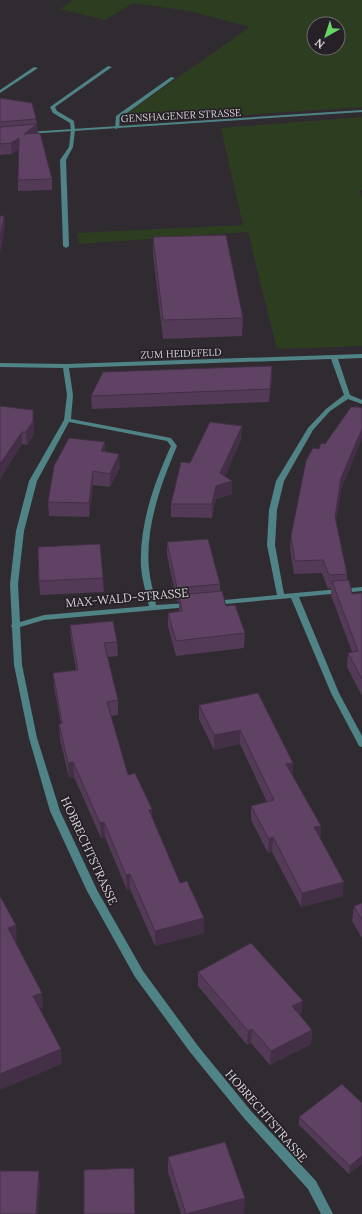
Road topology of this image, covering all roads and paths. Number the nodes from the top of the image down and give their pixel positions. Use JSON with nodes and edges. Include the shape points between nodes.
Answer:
{"nodes":[{"id":1,"x":110,"y":67,"type":"dead end"},
{"id":2,"x":36,"y":68,"type":"dead end"},
{"id":3,"x":173,"y":78,"type":"dead end"},
{"id":4,"x":0,"y":92,"type":"edge"},
{"id":5,"x":362,"y":111,"type":"edge"},
{"id":6,"x":117,"y":128,"type":"junction"},
{"id":7,"x":73,"y":130,"type":"junction"},
{"id":8,"x":22,"y":133,"type":"edge"},
{"id":9,"x":66,"y":246,"type":"dead end"},
{"id":10,"x":362,"y":356,"type":"edge"},
{"id":11,"x":334,"y":357,"type":"junction"},
{"id":12,"x":0,"y":364,"type":"edge"},
{"id":13,"x":66,"y":366,"type":"junction"},
{"id":14,"x":347,"y":396,"type":"junction"},
{"id":15,"x":362,"y":402,"type":"edge"},
{"id":16,"x":67,"y":420,"type":"junction"},
{"id":17,"x":362,"y":589,"type":"edge"},
{"id":18,"x":294,"y":596,"type":"junction"},
{"id":19,"x":281,"y":597,"type":"junction"},
{"id":20,"x":153,"y":608,"type":"junction"},
{"id":21,"x":15,"y":626,"type":"junction"},
{"id":22,"x":362,"y":744,"type":"edge"},
{"id":23,"x":327,"y":1214,"type":"edge"}],
"edges":[{"from":1,"to":7,"type":"street","via":[[52,107],[55,112],[72,122]]},
{"from":2,"to":4,"type":"street"},
{"from":3,"to":6,"type":"street","via":[[118,116]]},
{"from":5,"to":6,"type":"street","name":"GENSHAGENER STRASSE"},
{"from":6,"to":7,"type":"street","name":"GENSHAGENER STRASSE"},
{"from":7,"to":8,"type":"street","name":"GENSHAGENER STRASSE"},
{"from":7,"to":9,"type":"street","via":[[71,147],[63,160]]},
{"from":10,"to":11,"type":"street","name":"ZUM HEIDEFELD"},
{"from":11,"to":13,"type":"street","name":"ZUM HEIDEFELD"},
{"from":11,"to":14,"type":"street"},
{"from":12,"to":13,"type":"street","name":"ZUM HEIDEFELD"},
{"from":13,"to":16,"type":"street","name":"HOBRECHTSTRASSE","via":[[70,395]]},
{"from":14,"to":15,"type":"street"},
{"from":14,"to":19,"type":"street","via":[[328,410],[310,429],[280,481],[273,510],[271,544]]},
{"from":16,"to":20,"type":"street","via":[[169,439],[174,446],[164,467],[148,516],[145,563]]},
{"from":16,"to":21,"type":"street","name":"HOBRECHTSTRASSE","via":[[33,481],[20,531],[14,584]]},
{"from":17,"to":18,"type":"street","name":"MAX-WALD-STRASSE"},
{"from":18,"to":19,"type":"street","name":"MAX-WALD-STRASSE"},
{"from":18,"to":22,"type":"street","via":[[336,693]]},
{"from":19,"to":20,"type":"street","name":"MAX-WALD-STRASSE"},
{"from":20,"to":21,"type":"street","name":"MAX-WALD-STRASSE","via":[[44,618]]},
{"from":21,"to":23,"type":"street","name":"HOBRECHTSTRASSE","via":[[18,665],[33,738],[55,811],[92,891],[139,974],[194,1049],[247,1114],[312,1186]]}]}
